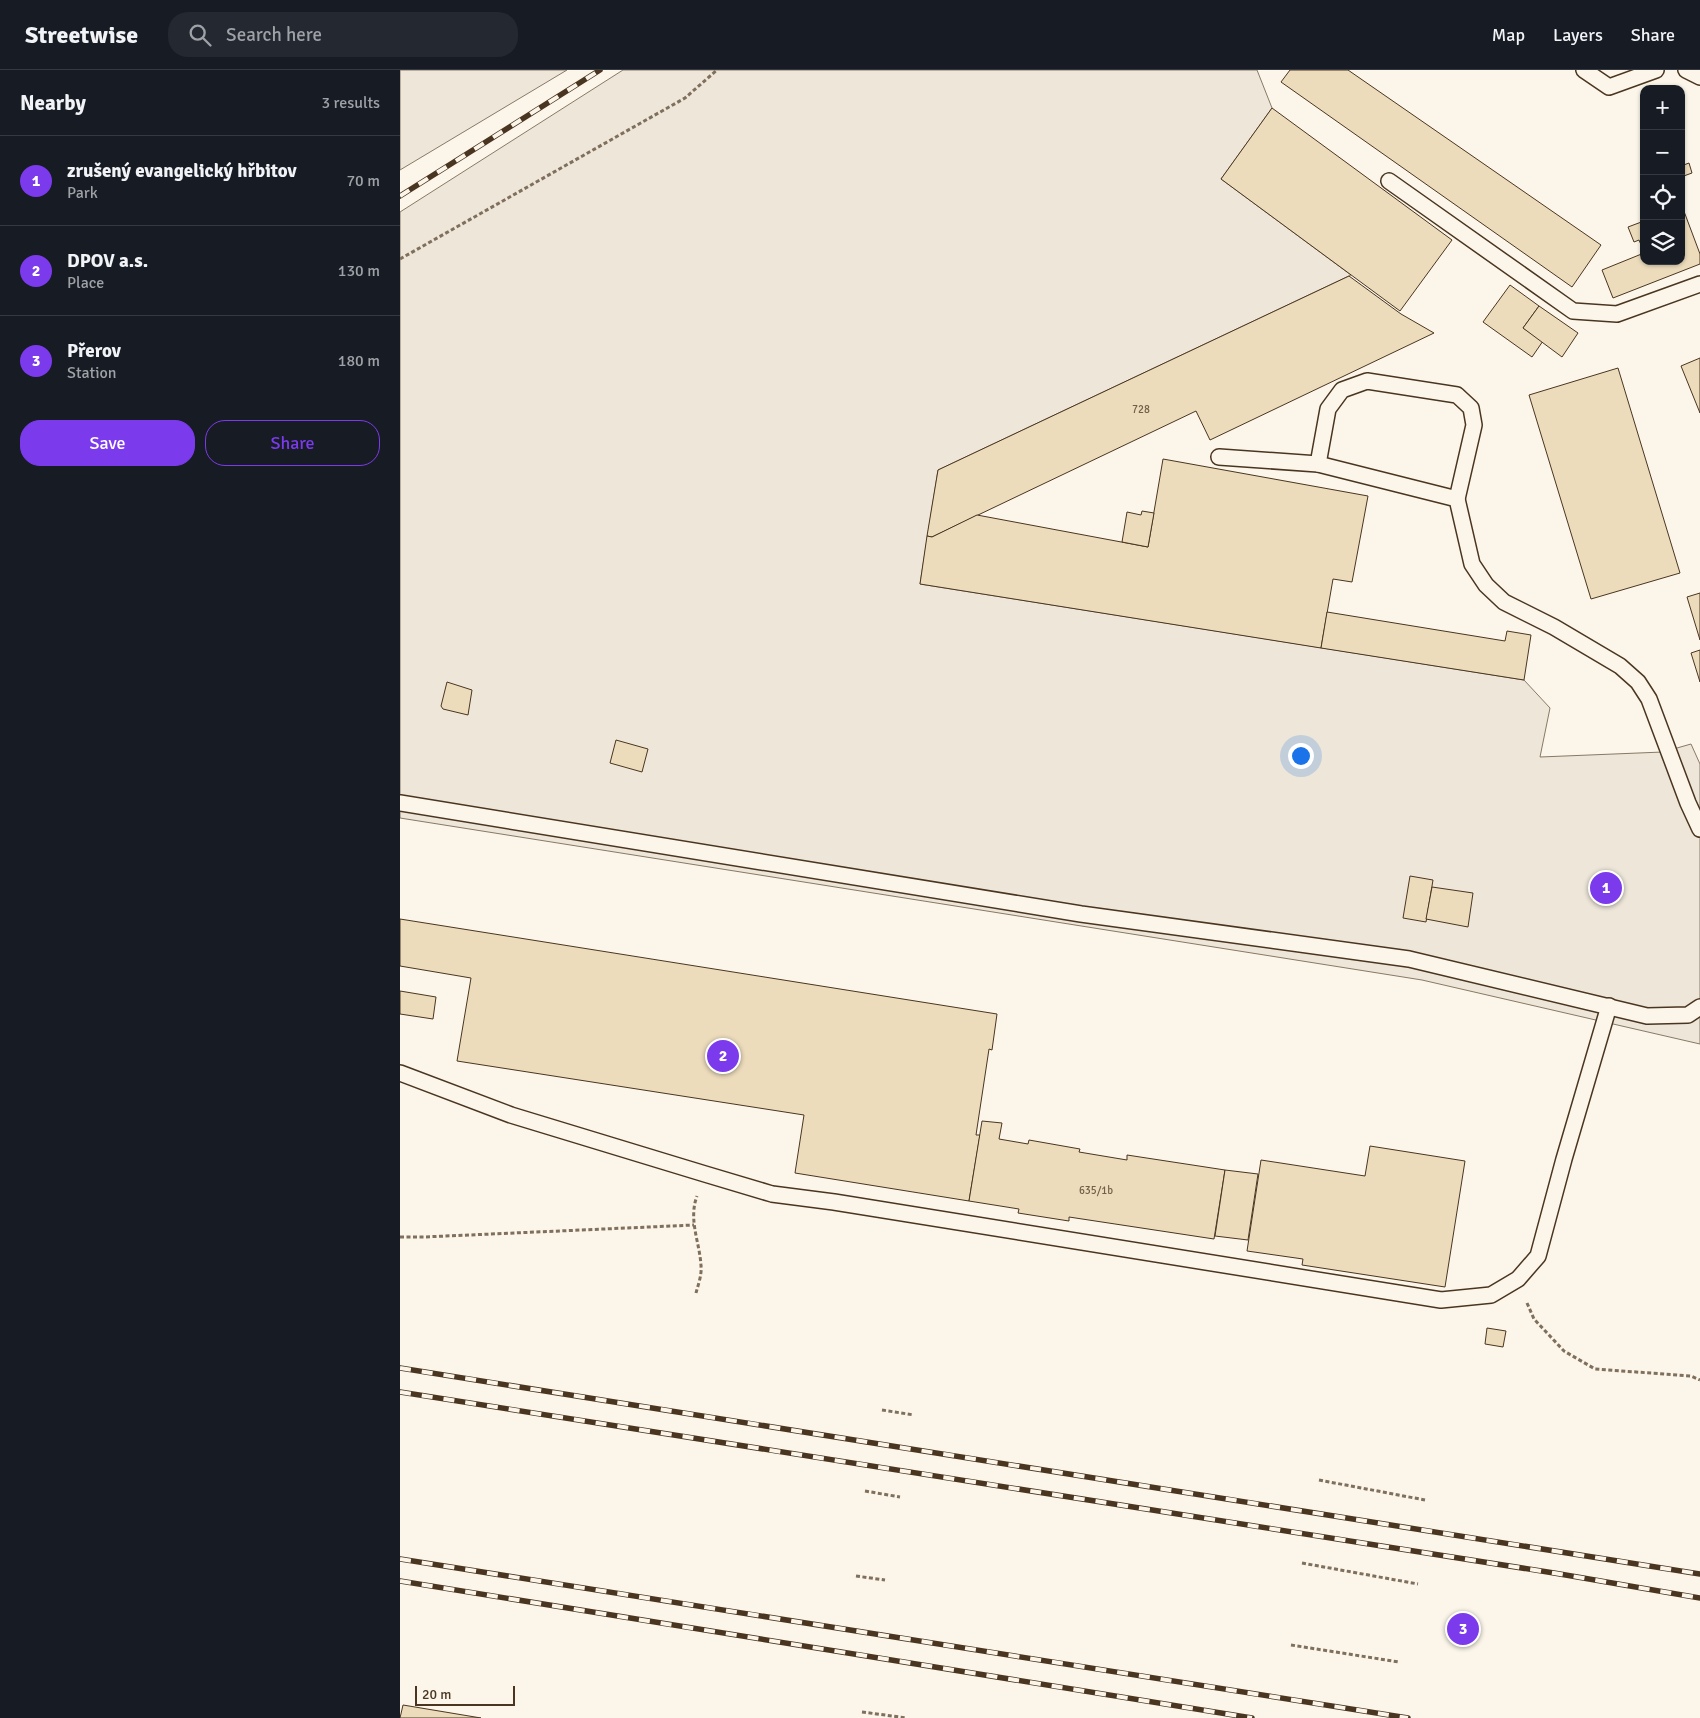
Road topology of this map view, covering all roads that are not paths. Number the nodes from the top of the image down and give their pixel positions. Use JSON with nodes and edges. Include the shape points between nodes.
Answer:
{"nodes":[{"id":1,"x":1584,"y":70,"type":"edge"},
{"id":2,"x":1656,"y":70,"type":"edge"},
{"id":3,"x":1686,"y":70,"type":"edge"},
{"id":4,"x":1700,"y":77,"type":"edge"},
{"id":5,"x":1389,"y":182,"type":"dead end"},
{"id":6,"x":1700,"y":284,"type":"edge"},
{"id":7,"x":1219,"y":457,"type":"dead end"},
{"id":8,"x":1318,"y":464,"type":"junction"},
{"id":9,"x":1457,"y":499,"type":"junction"},
{"id":10,"x":400,"y":803,"type":"edge"},
{"id":11,"x":1700,"y":828,"type":"edge"},
{"id":12,"x":1609,"y":1006,"type":"junction"},
{"id":13,"x":1700,"y":1007,"type":"edge"},
{"id":14,"x":400,"y":1073,"type":"edge"}],
"edges":[{"from":1,"to":2,"type":"lane","via":[[1609,87]]},
{"from":3,"to":4,"type":"lane"},
{"from":5,"to":6,"type":"lane","via":[[1573,311],[1617,314]]},
{"from":7,"to":8,"type":"lane"},
{"from":8,"to":9,"type":"lane"},
{"from":8,"to":9,"type":"lane","via":[[1328,409],[1342,390],[1367,381],[1457,395],[1471,408],[1474,425]]},
{"from":9,"to":11,"type":"lane","via":[[1472,564],[1486,585],[1504,602],[1620,666],[1638,682],[1649,699]]},
{"from":10,"to":12,"type":"lane","via":[[1081,914],[1409,959]]},
{"from":12,"to":13,"type":"lane","via":[[1646,1016],[1688,1014]]},
{"from":12,"to":14,"type":"lane","via":[[1538,1256],[1518,1279],[1491,1295],[1441,1300],[772,1194],[511,1115]]}]}
